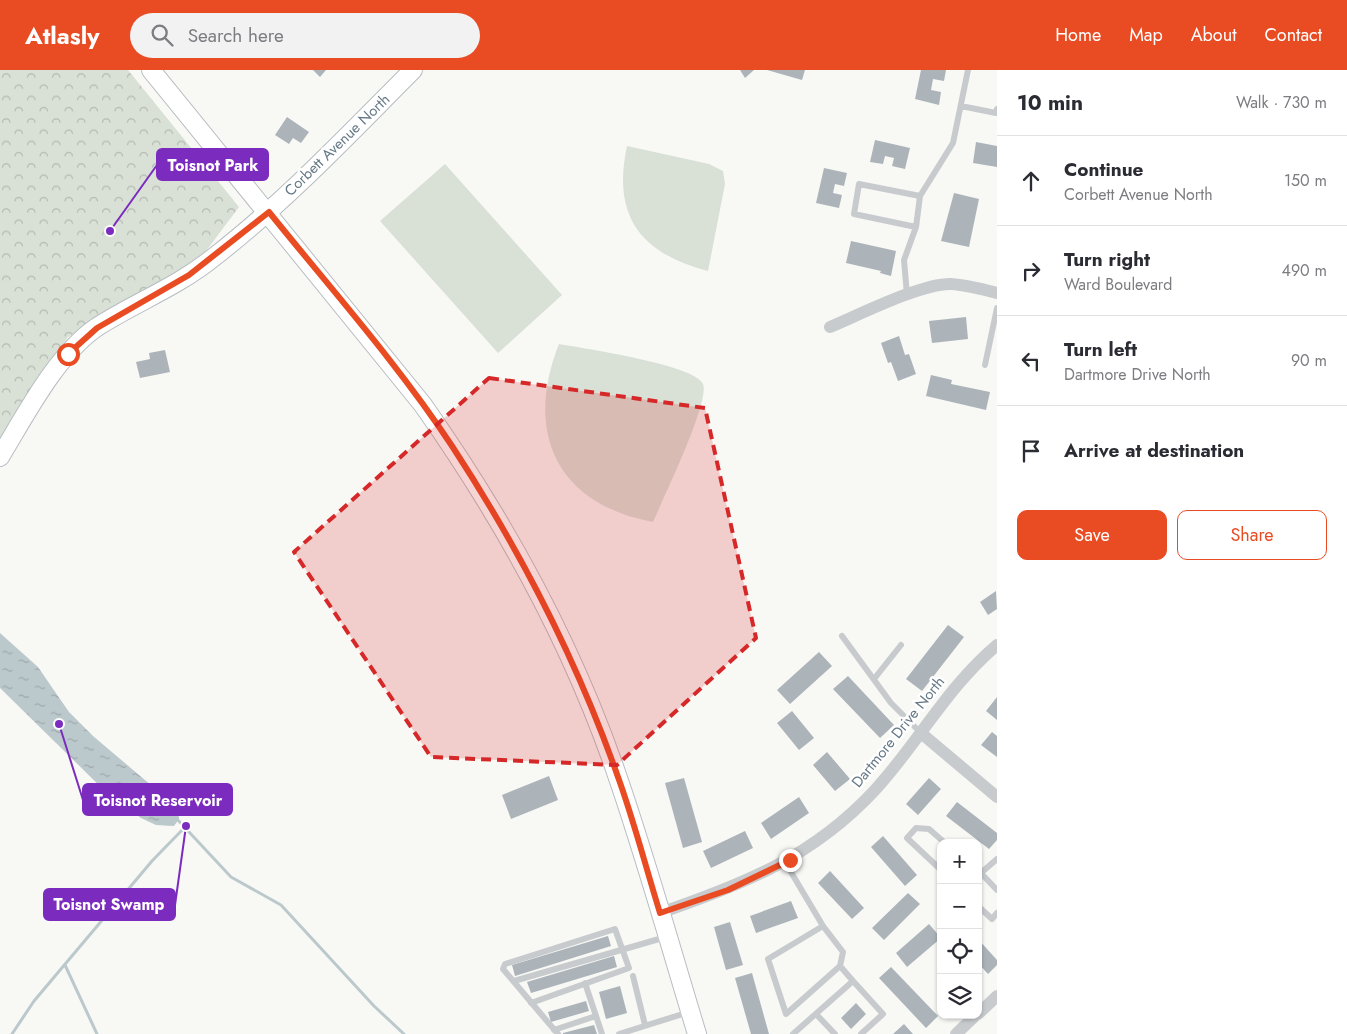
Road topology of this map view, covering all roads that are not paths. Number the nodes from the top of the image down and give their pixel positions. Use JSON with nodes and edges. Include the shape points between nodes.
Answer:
{"nodes":[{"id":1,"x":152,"y":70,"type":"edge"},
{"id":2,"x":413,"y":70,"type":"edge"},
{"id":3,"x":968,"y":70,"type":"edge"},
{"id":4,"x":961,"y":106,"type":"junction"},
{"id":5,"x":997,"y":109,"type":"edge"},
{"id":6,"x":920,"y":196,"type":"junction"},
{"id":7,"x":269,"y":212,"type":"junction"},
{"id":8,"x":916,"y":227,"type":"junction"},
{"id":9,"x":997,"y":293,"type":"edge"},
{"id":10,"x":907,"y":295,"type":"junction"},
{"id":11,"x":997,"y":308,"type":"edge"},
{"id":12,"x":830,"y":327,"type":"dead end"},
{"id":13,"x":984,"y":364,"type":"dead end"},
{"id":14,"x":0,"y":457,"type":"edge"},
{"id":15,"x":842,"y":636,"type":"dead end"},
{"id":16,"x":901,"y":645,"type":"dead end"},
{"id":17,"x":997,"y":645,"type":"edge"},
{"id":18,"x":874,"y":679,"type":"junction"},
{"id":19,"x":921,"y":733,"type":"junction"},
{"id":20,"x":997,"y":797,"type":"edge"},
{"id":21,"x":940,"y":839,"type":"edge"},
{"id":22,"x":997,"y":859,"type":"edge"},
{"id":23,"x":785,"y":862,"type":"junction"},
{"id":24,"x":937,"y":866,"type":"edge"},
{"id":25,"x":982,"y":870,"type":"edge"},
{"id":26,"x":982,"y":873,"type":"edge"},
{"id":27,"x":997,"y":890,"type":"edge"},
{"id":28,"x":982,"y":910,"type":"edge"},
{"id":29,"x":660,"y":913,"type":"junction"},
{"id":30,"x":997,"y":913,"type":"edge"},
{"id":31,"x":823,"y":926,"type":"junction"},
{"id":32,"x":667,"y":936,"type":"junction"},
{"id":33,"x":622,"y":949,"type":"junction"},
{"id":34,"x":840,"y":966,"type":"junction"},
{"id":35,"x":633,"y":976,"type":"dead end"},
{"id":36,"x":853,"y":981,"type":"junction"},
{"id":37,"x":514,"y":982,"type":"junction"},
{"id":38,"x":585,"y":983,"type":"junction"},
{"id":39,"x":997,"y":996,"type":"edge"},
{"id":40,"x":531,"y":1002,"type":"junction"},
{"id":41,"x":982,"y":1010,"type":"edge"},
{"id":42,"x":690,"y":1012,"type":"junction"},
{"id":43,"x":816,"y":1014,"type":"junction"},
{"id":44,"x":596,"y":1016,"type":"junction"},
{"id":45,"x":972,"y":1019,"type":"edge"},
{"id":46,"x":645,"y":1025,"type":"junction"},
{"id":47,"x":556,"y":1032,"type":"edge"},
{"id":48,"x":602,"y":1034,"type":"edge"},
{"id":49,"x":619,"y":1034,"type":"edge"},
{"id":50,"x":697,"y":1034,"type":"edge"},
{"id":51,"x":793,"y":1034,"type":"edge"},
{"id":52,"x":835,"y":1034,"type":"edge"},
{"id":53,"x":861,"y":1034,"type":"edge"},
{"id":54,"x":956,"y":1034,"type":"edge"}],
"edges":[{"from":1,"to":7,"type":"main road"},
{"from":2,"to":7,"type":"main road","name":"Corbett Avenue North"},
{"from":3,"to":4,"type":"lane"},
{"from":4,"to":5,"type":"lane","via":[[996,113]]},
{"from":4,"to":6,"type":"lane","via":[[953,143]]},
{"from":6,"to":8,"type":"lane"},
{"from":6,"to":8,"type":"lane","via":[[859,184],[854,214]]},
{"from":7,"to":14,"type":"main road","name":"Corbett Avenue North","via":[[189,275],[86,337],[68,354],[45,386]]},
{"from":7,"to":29,"type":"main road","via":[[423,405],[456,452],[513,546],[550,615],[599,727]]},
{"from":8,"to":10,"type":"lane","via":[[904,260]]},
{"from":9,"to":10,"type":"street","via":[[949,284]]},
{"from":10,"to":12,"type":"street"},
{"from":11,"to":13,"type":"lane"},
{"from":15,"to":18,"type":"lane"},
{"from":16,"to":18,"type":"lane"},
{"from":17,"to":19,"type":"street","name":"Dartmore Drive North","via":[[973,665]]},
{"from":18,"to":19,"type":"lane","via":[[891,703]]},
{"from":19,"to":20,"type":"street"},
{"from":19,"to":23,"type":"street","name":"Dartmore Drive North","via":[[875,790],[844,820]]},
{"from":21,"to":24,"type":"lane","via":[[929,830],[916,828],[907,838]]},
{"from":22,"to":25,"type":"lane"},
{"from":23,"to":29,"type":"street","name":"Dartmore Drive North","via":[[728,890]]},
{"from":23,"to":31,"type":"lane"},
{"from":26,"to":27,"type":"lane"},
{"from":28,"to":30,"type":"lane","via":[[992,919]]},
{"from":29,"to":32,"type":"main road"},
{"from":31,"to":34,"type":"lane","via":[[843,952]]},
{"from":31,"to":34,"type":"lane","via":[[768,959],[786,1014]]},
{"from":32,"to":33,"type":"lane"},
{"from":32,"to":42,"type":"main road"},
{"from":33,"to":37,"type":"lane"},
{"from":33,"to":37,"type":"lane","via":[[615,929],[505,964],[503,969]]},
{"from":33,"to":38,"type":"lane","via":[[629,968]]},
{"from":34,"to":36,"type":"lane"},
{"from":35,"to":46,"type":"lane"},
{"from":36,"to":43,"type":"lane"},
{"from":36,"to":53,"type":"lane","via":[[883,1014]]},
{"from":37,"to":40,"type":"lane"},
{"from":38,"to":40,"type":"lane"},
{"from":38,"to":44,"type":"lane"},
{"from":39,"to":41,"type":"street"},
{"from":40,"to":47,"type":"lane"},
{"from":42,"to":46,"type":"lane"},
{"from":42,"to":50,"type":"main road"},
{"from":43,"to":51,"type":"lane"},
{"from":43,"to":52,"type":"lane"},
{"from":44,"to":47,"type":"lane"},
{"from":44,"to":48,"type":"lane"},
{"from":45,"to":54,"type":"street"},
{"from":46,"to":49,"type":"lane"}]}
